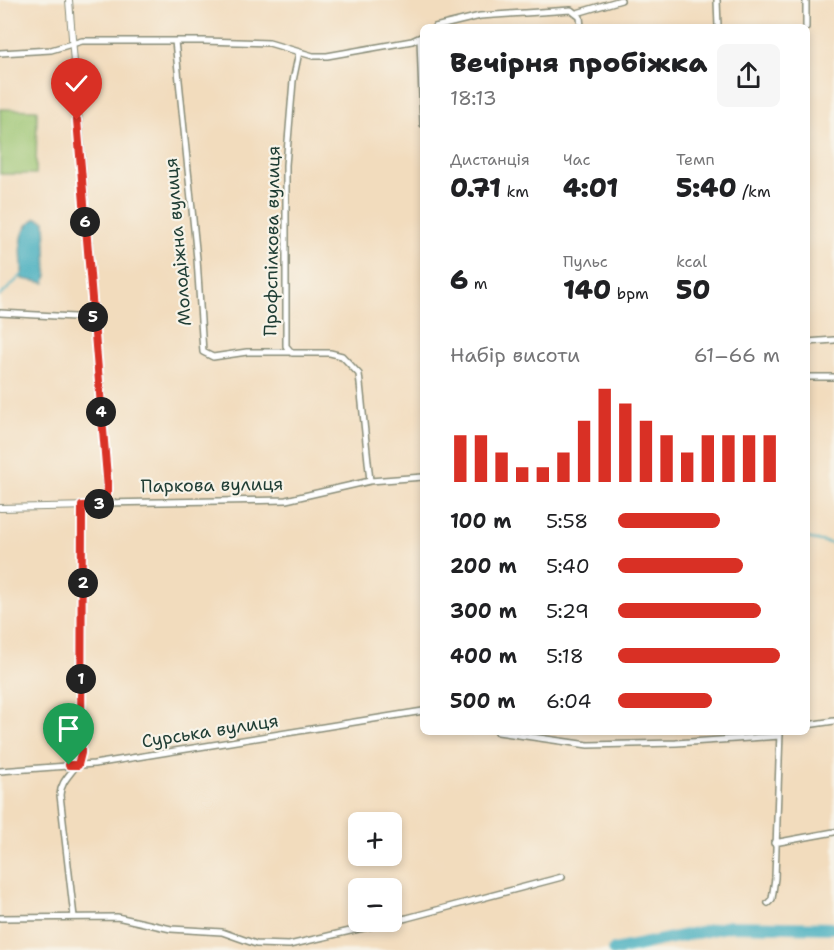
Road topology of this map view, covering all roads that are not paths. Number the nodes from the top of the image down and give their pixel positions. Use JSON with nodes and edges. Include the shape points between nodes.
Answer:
{"nodes":[{"id":1,"x":69,"y":0,"type":"edge"},
{"id":2,"x":621,"y":0,"type":"edge"},
{"id":3,"x":717,"y":0,"type":"edge"},
{"id":4,"x":806,"y":0,"type":"edge"},
{"id":5,"x":574,"y":11,"type":"junction"},
{"id":6,"x":447,"y":24,"type":"edge"},
{"id":7,"x":580,"y":24,"type":"edge"},
{"id":8,"x":718,"y":24,"type":"edge"},
{"id":9,"x":806,"y":24,"type":"edge"},
{"id":10,"x":420,"y":37,"type":"edge"},
{"id":11,"x":175,"y":42,"type":"junction"},
{"id":12,"x":72,"y":43,"type":"junction"},
{"id":13,"x":299,"y":52,"type":"junction"},
{"id":14,"x":0,"y":53,"type":"edge"},
{"id":15,"x":0,"y":313,"type":"edge"},
{"id":16,"x":93,"y":318,"type":"junction"},
{"id":17,"x":834,"y":340,"type":"edge"},
{"id":18,"x":810,"y":342,"type":"edge"},
{"id":19,"x":290,"y":352,"type":"junction"},
{"id":20,"x":810,"y":377,"type":"edge"},
{"id":21,"x":834,"y":377,"type":"edge"},
{"id":22,"x":420,"y":477,"type":"edge"},
{"id":23,"x":370,"y":481,"type":"junction"},
{"id":24,"x":101,"y":503,"type":"junction"},
{"id":25,"x":82,"y":506,"type":"junction"},
{"id":26,"x":0,"y":508,"type":"edge"},
{"id":27,"x":420,"y":711,"type":"edge"},
{"id":28,"x":834,"y":721,"type":"edge"},
{"id":29,"x":810,"y":724,"type":"edge"},
{"id":30,"x":519,"y":735,"type":"edge"},
{"id":31,"x":768,"y":735,"type":"edge"},
{"id":32,"x":780,"y":735,"type":"edge"},
{"id":33,"x":78,"y":765,"type":"junction"},
{"id":34,"x":0,"y":771,"type":"edge"},
{"id":35,"x":834,"y":832,"type":"edge"},
{"id":36,"x":774,"y":843,"type":"junction"},
{"id":37,"x":562,"y":877,"type":"dead end"},
{"id":38,"x":768,"y":903,"type":"dead end"},
{"id":39,"x":74,"y":917,"type":"junction"},
{"id":40,"x":0,"y":918,"type":"edge"}],
"edges":[{"from":1,"to":12,"type":"street"},
{"from":2,"to":5,"type":"street"},
{"from":3,"to":8,"type":"street"},
{"from":4,"to":9,"type":"street"},
{"from":5,"to":6,"type":"street","via":[[480,16]]},
{"from":5,"to":7,"type":"street"},
{"from":10,"to":13,"type":"street","via":[[327,56]]},
{"from":11,"to":12,"type":"street"},
{"from":11,"to":13,"type":"street","via":[[269,43]]},
{"from":11,"to":19,"type":"street","name":"Молодіжна вулиця","via":[[203,352],[213,357]]},
{"from":12,"to":14,"type":"street","via":[[35,53]]},
{"from":12,"to":16,"type":"street"},
{"from":13,"to":19,"type":"street","name":"Профспілкова вулиця","via":[[286,165],[286,343]]},
{"from":15,"to":16,"type":"street"},
{"from":16,"to":24,"type":"street","via":[[108,489]]},
{"from":17,"to":18,"type":"street"},
{"from":19,"to":23,"type":"street","name":"Профспілкова вулиця","via":[[336,354],[359,374]]},
{"from":20,"to":21,"type":"street"},
{"from":22,"to":23,"type":"street","name":"Паркова вулиця"},
{"from":23,"to":24,"type":"street","name":"Паркова вулиця","via":[[286,500]]},
{"from":24,"to":25,"type":"street","name":"Паркова вулиця"},
{"from":25,"to":26,"type":"street","name":"Паркова вулиця"},
{"from":25,"to":33,"type":"street"},
{"from":27,"to":33,"type":"street","name":"Сурська вулиця"},
{"from":28,"to":29,"type":"street"},
{"from":30,"to":31,"type":"street","via":[[588,745]]},
{"from":32,"to":36,"type":"street"},
{"from":33,"to":34,"type":"street","name":"Сурська вулиця"},
{"from":33,"to":39,"type":"street","via":[[63,782],[60,795]]},
{"from":35,"to":36,"type":"street"},
{"from":36,"to":38,"type":"street","via":[[773,893]]},
{"from":37,"to":39,"type":"street","via":[[289,945],[256,944],[222,932],[171,929],[117,917]]},
{"from":39,"to":40,"type":"street"}]}
